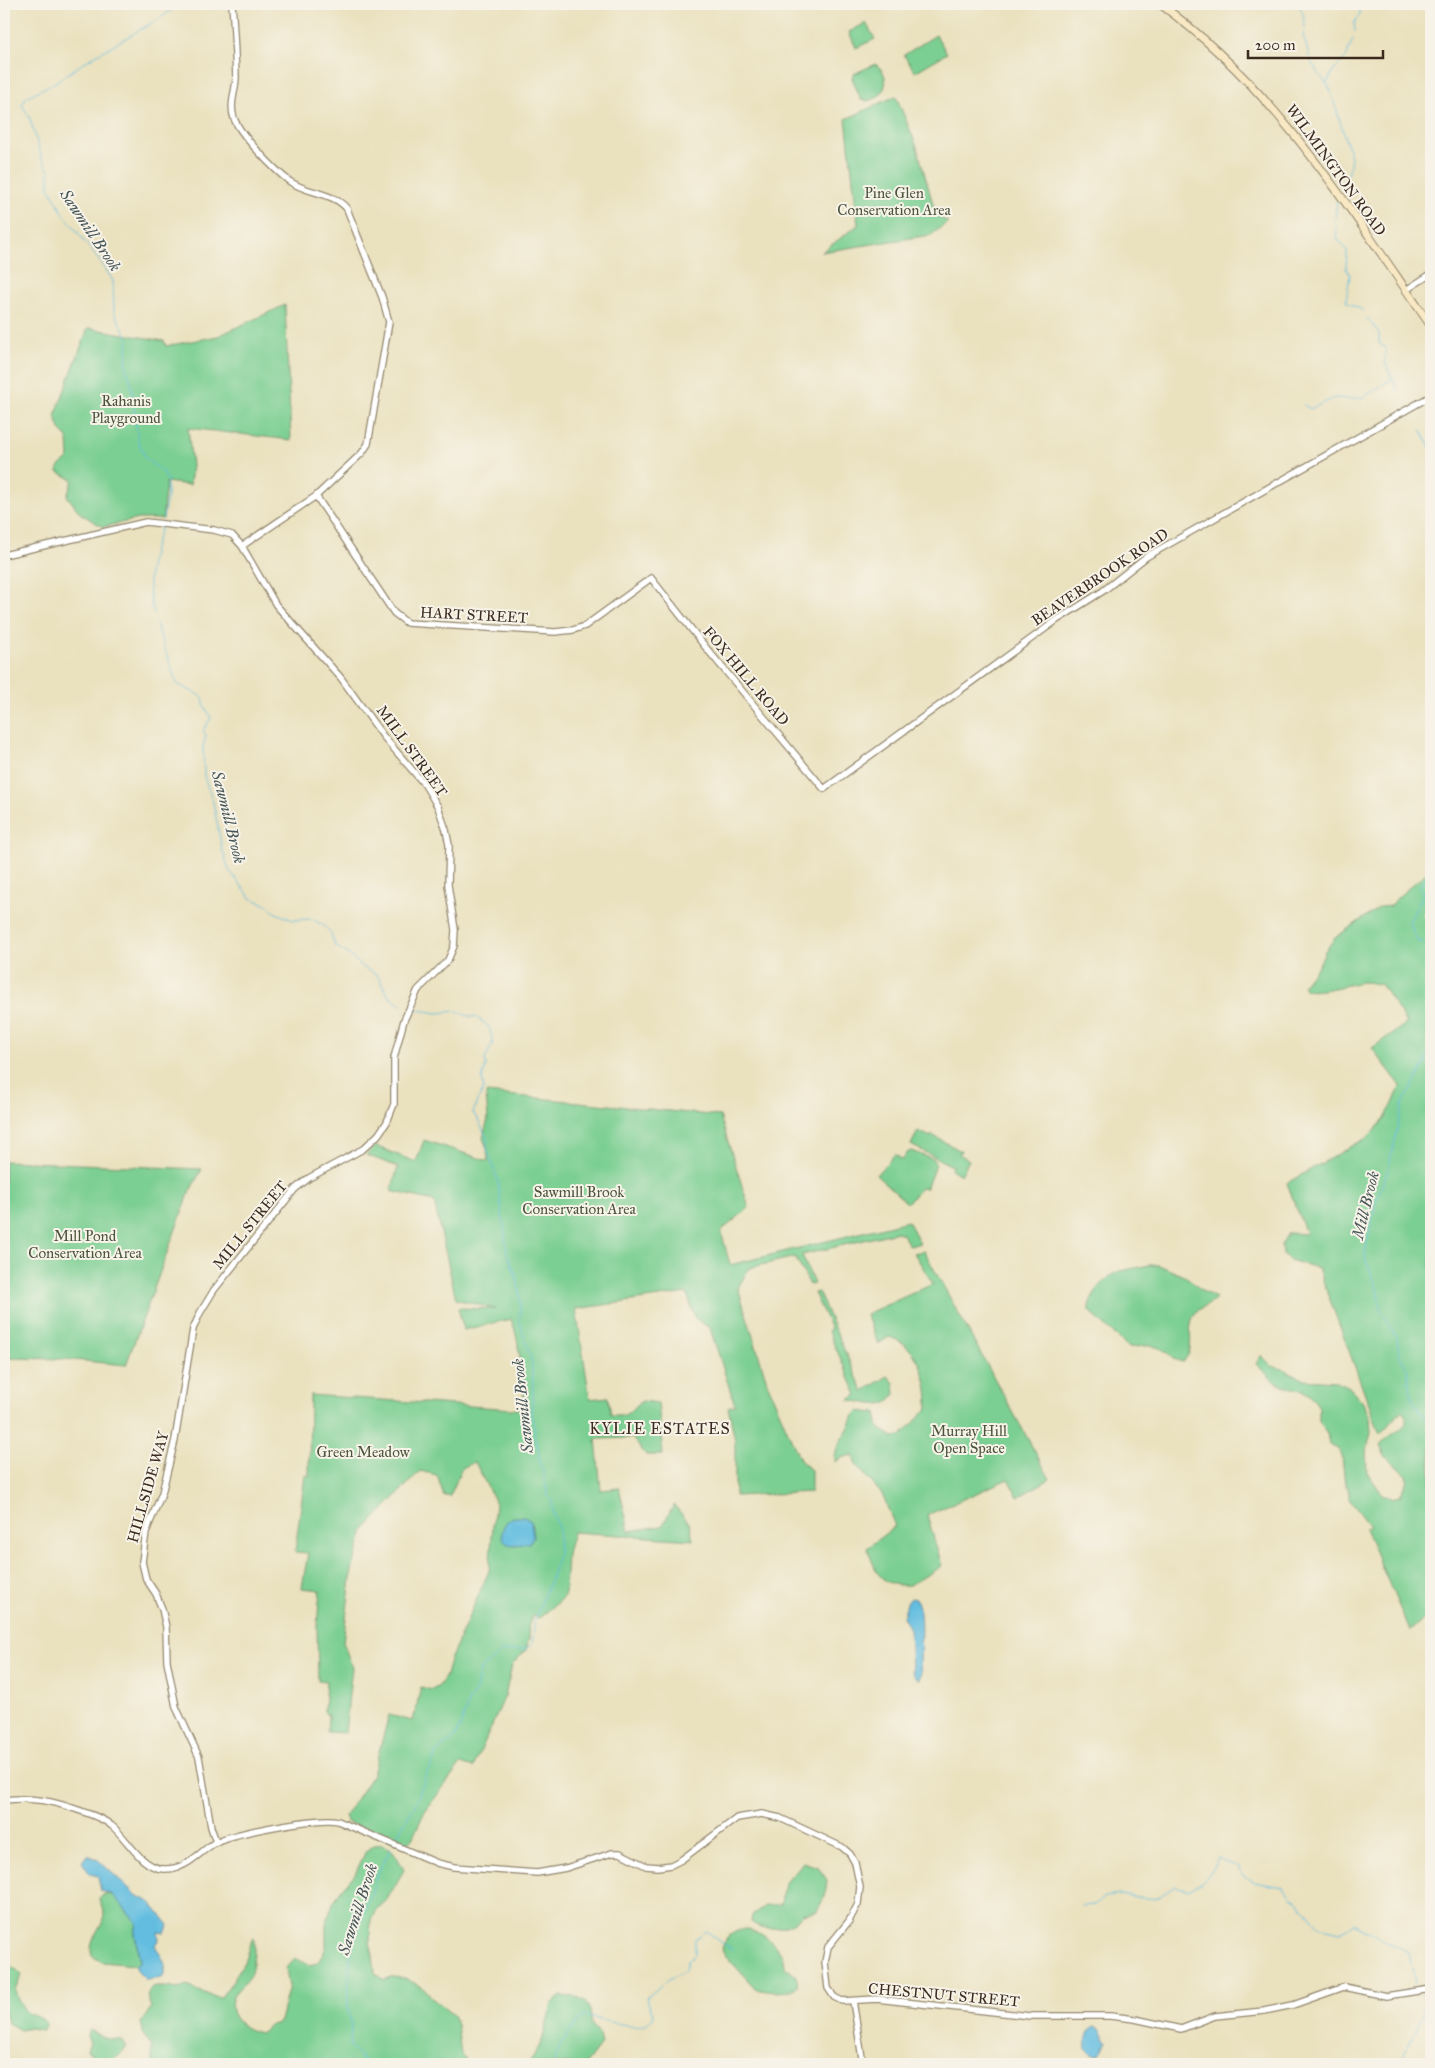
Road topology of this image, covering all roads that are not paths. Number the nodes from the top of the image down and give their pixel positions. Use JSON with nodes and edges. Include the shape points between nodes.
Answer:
{"nodes":[{"id":1,"x":232,"y":4,"type":"edge"},
{"id":2,"x":1160,"y":4,"type":"edge"},
{"id":3,"x":1431,"y":274,"type":"edge"},
{"id":4,"x":1406,"y":290,"type":"junction"},
{"id":5,"x":1431,"y":326,"type":"edge"},
{"id":6,"x":1431,"y":396,"type":"edge"},
{"id":7,"x":316,"y":496,"type":"junction"},
{"id":8,"x":242,"y":546,"type":"junction"},
{"id":9,"x":4,"y":555,"type":"edge"},
{"id":10,"x":651,"y":578,"type":"joint"},
{"id":11,"x":824,"y":789,"type":"joint"},
{"id":12,"x":182,"y":1396,"type":"joint"},
{"id":13,"x":4,"y":1800,"type":"edge"},
{"id":14,"x":216,"y":1842,"type":"junction"},
{"id":15,"x":1431,"y":1989,"type":"edge"},
{"id":16,"x":853,"y":2001,"type":"junction"},
{"id":17,"x":863,"y":2064,"type":"edge"}],
"edges":[{"from":1,"to":7,"type":"street","via":[[236,77],[232,108],[236,124],[286,179],[337,200],[346,207],[389,318],[367,447]]},
{"from":2,"to":4,"type":"main road","name":"WILMINGTON ROAD","via":[[1224,57],[1289,126]]},
{"from":3,"to":4,"type":"street"},
{"from":4,"to":5,"type":"main road","name":"WILMINGTON ROAD"},
{"from":6,"to":11,"type":"street","name":"BEAVERBROOK ROAD","via":[[1146,557]]},
{"from":7,"to":8,"type":"street"},
{"from":7,"to":10,"type":"street","name":"HART STREET","via":[[394,613],[407,623],[555,632],[574,630],[586,625]]},
{"from":8,"to":9,"type":"street","name":"MILL STREET","via":[[222,532],[146,522]]},
{"from":8,"to":12,"type":"street","name":"MILL STREET","via":[[276,605],[341,678],[381,733],[416,773],[434,801],[448,835],[448,885],[455,936],[450,958],[418,990],[404,1020],[394,1058],[394,1104],[385,1127],[363,1149],[295,1189],[214,1290],[193,1329]]},
{"from":10,"to":11,"type":"street","name":"FOX HILL ROAD"},
{"from":12,"to":14,"type":"street","name":"HILLSIDE WAY","via":[[175,1440],[162,1492],[147,1527],[142,1562],[146,1579],[163,1614],[167,1661],[176,1707],[199,1757]]},
{"from":13,"to":14,"type":"street","name":"CHESTNUT STREET","via":[[46,1800],[100,1818],[114,1827],[143,1859],[161,1868],[187,1864]]},
{"from":14,"to":16,"type":"street","name":"CHESTNUT STREET","via":[[328,1819],[438,1863],[543,1873],[612,1852],[646,1866],[671,1865],[737,1818],[772,1815],[842,1847],[854,1861],[860,1887],[858,1904],[846,1926],[828,1946],[825,1962],[826,1984],[830,1993],[840,2000]]},
{"from":15,"to":16,"type":"street","name":"CHESTNUT STREET","via":[[1386,1996],[1344,1987],[1293,2005],[1215,2016],[1181,2029],[1110,2016],[1025,2015],[877,1999]]},
{"from":16,"to":17,"type":"street"}]}
